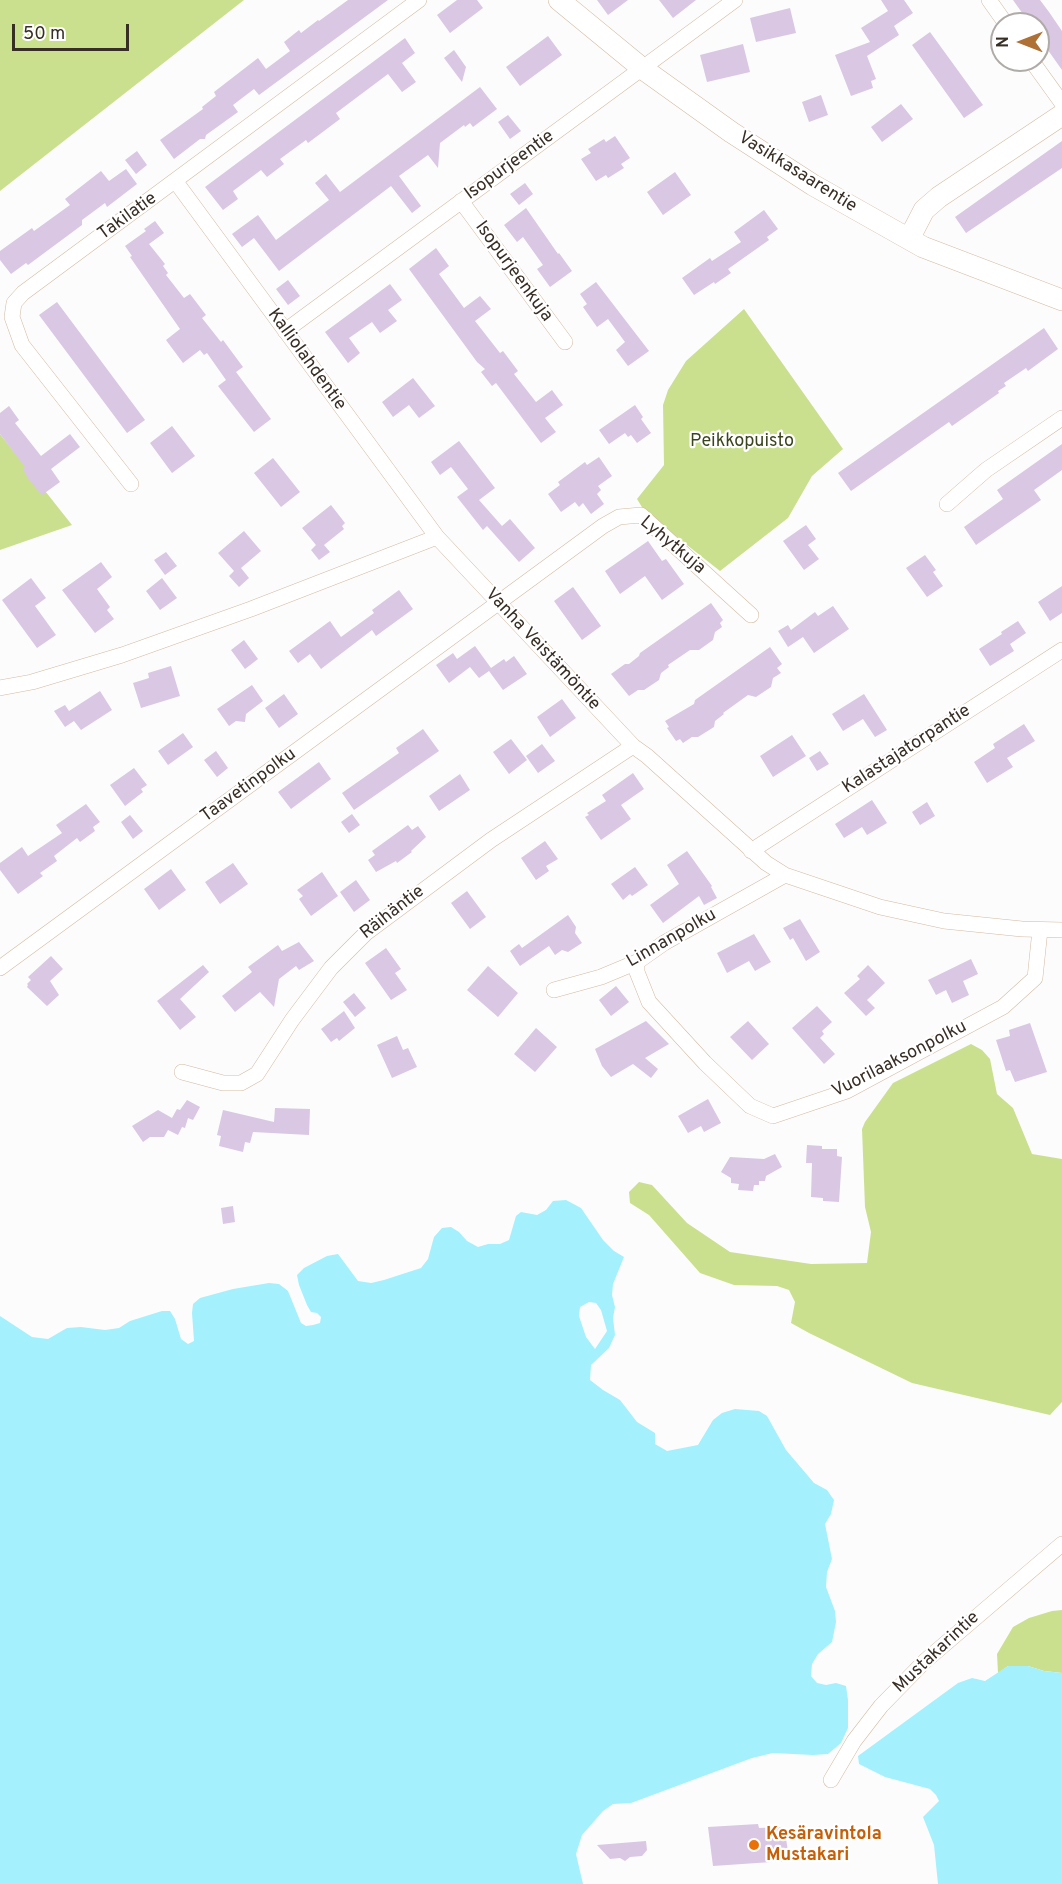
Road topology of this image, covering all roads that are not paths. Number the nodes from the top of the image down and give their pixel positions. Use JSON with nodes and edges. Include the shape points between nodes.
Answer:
{"nodes":[{"id":1,"x":419,"y":0,"type":"edge"},
{"id":2,"x":559,"y":0,"type":"edge"},
{"id":3,"x":735,"y":0,"type":"edge"},
{"id":4,"x":643,"y":69,"type":"junction"},
{"id":5,"x":1040,"y":72,"type":"edge"},
{"id":6,"x":1062,"y":103,"type":"edge"},
{"id":7,"x":1062,"y":115,"type":"edge"},
{"id":8,"x":176,"y":182,"type":"junction"},
{"id":9,"x":461,"y":201,"type":"junction"},
{"id":10,"x":909,"y":239,"type":"junction"},
{"id":11,"x":1062,"y":300,"type":"edge"},
{"id":12,"x":285,"y":331,"type":"junction"},
{"id":13,"x":565,"y":342,"type":"dead end"},
{"id":14,"x":1062,"y":418,"type":"edge"},
{"id":15,"x":131,"y":484,"type":"dead end"},
{"id":16,"x":947,"y":504,"type":"dead end"},
{"id":17,"x":437,"y":537,"type":"junction"},
{"id":18,"x":499,"y":603,"type":"junction"},
{"id":19,"x":751,"y":615,"type":"dead end"},
{"id":20,"x":1062,"y":650,"type":"edge"},
{"id":21,"x":0,"y":688,"type":"edge"},
{"id":22,"x":633,"y":746,"type":"junction"},
{"id":23,"x":751,"y":851,"type":"junction"},
{"id":24,"x":785,"y":875,"type":"junction"},
{"id":25,"x":1040,"y":930,"type":"junction"},
{"id":26,"x":1062,"y":930,"type":"edge"},
{"id":27,"x":637,"y":962,"type":"junction"},
{"id":28,"x":0,"y":968,"type":"edge"},
{"id":29,"x":554,"y":990,"type":"dead end"},
{"id":30,"x":182,"y":1072,"type":"dead end"},
{"id":31,"x":1062,"y":1544,"type":"edge"},
{"id":32,"x":831,"y":1780,"type":"dead end"}],
"edges":[{"from":1,"to":8,"type":"street","name":"Takilatie"},
{"from":2,"to":4,"type":"street","name":"Vasikkasaarentie"},
{"from":3,"to":4,"type":"street","name":"Isopurjeentie"},
{"from":4,"to":9,"type":"street","name":"Isopurjeentie"},
{"from":4,"to":10,"type":"street","name":"Vasikkasaarentie","via":[[813,185]]},
{"from":5,"to":6,"type":"street"},
{"from":7,"to":10,"type":"street","via":[[924,210]]},
{"from":8,"to":12,"type":"street","name":"Kalliolahdentie"},
{"from":8,"to":15,"type":"street","name":"Takilatie","via":[[14,303],[12,317],[22,345]]},
{"from":9,"to":12,"type":"street","name":"Isopurjeentie"},
{"from":9,"to":13,"type":"street","name":"Isopurjeenkuja"},
{"from":10,"to":11,"type":"street","name":"Vasikkasaarentie","via":[[956,261]]},
{"from":12,"to":17,"type":"street","name":"Kalliolahdentie"},
{"from":14,"to":16,"type":"street","via":[[986,470]]},
{"from":17,"to":18,"type":"street","name":"Vanha Veistämöntie"},
{"from":17,"to":21,"type":"street","via":[[122,655]]},
{"from":18,"to":19,"type":"street","name":"Lyhytkuja","via":[[603,526],[619,517],[641,515]]},
{"from":18,"to":22,"type":"street","name":"Vanha Veistämöntie"},
{"from":18,"to":28,"type":"street","name":"Taavetinpolku"},
{"from":20,"to":23,"type":"street","name":"Kalastajatorpantie"},
{"from":22,"to":23,"type":"street","name":"Vanha Veistämöntie"},
{"from":22,"to":30,"type":"street","name":"Räihäntie","via":[[492,840],[366,933],[331,968],[257,1074],[241,1083],[223,1083]]},
{"from":23,"to":24,"type":"street","name":"Vanha Veistämöntie"},
{"from":24,"to":25,"type":"street","name":"Vanha Veistämöntie","via":[[880,907],[933,919]]},
{"from":24,"to":27,"type":"street","name":"Linnanpolku"},
{"from":25,"to":26,"type":"street","name":"Vanha Veistämöntie"},
{"from":25,"to":27,"type":"street","name":"Vuorilaaksonpolku","via":[[1035,978],[1003,1007],[847,1091],[773,1116],[750,1106],[649,1002]]},
{"from":27,"to":29,"type":"street","name":"Linnanpolku"},
{"from":31,"to":32,"type":"street","name":"Mustakarintie","via":[[925,1661],[881,1706]]}]}
